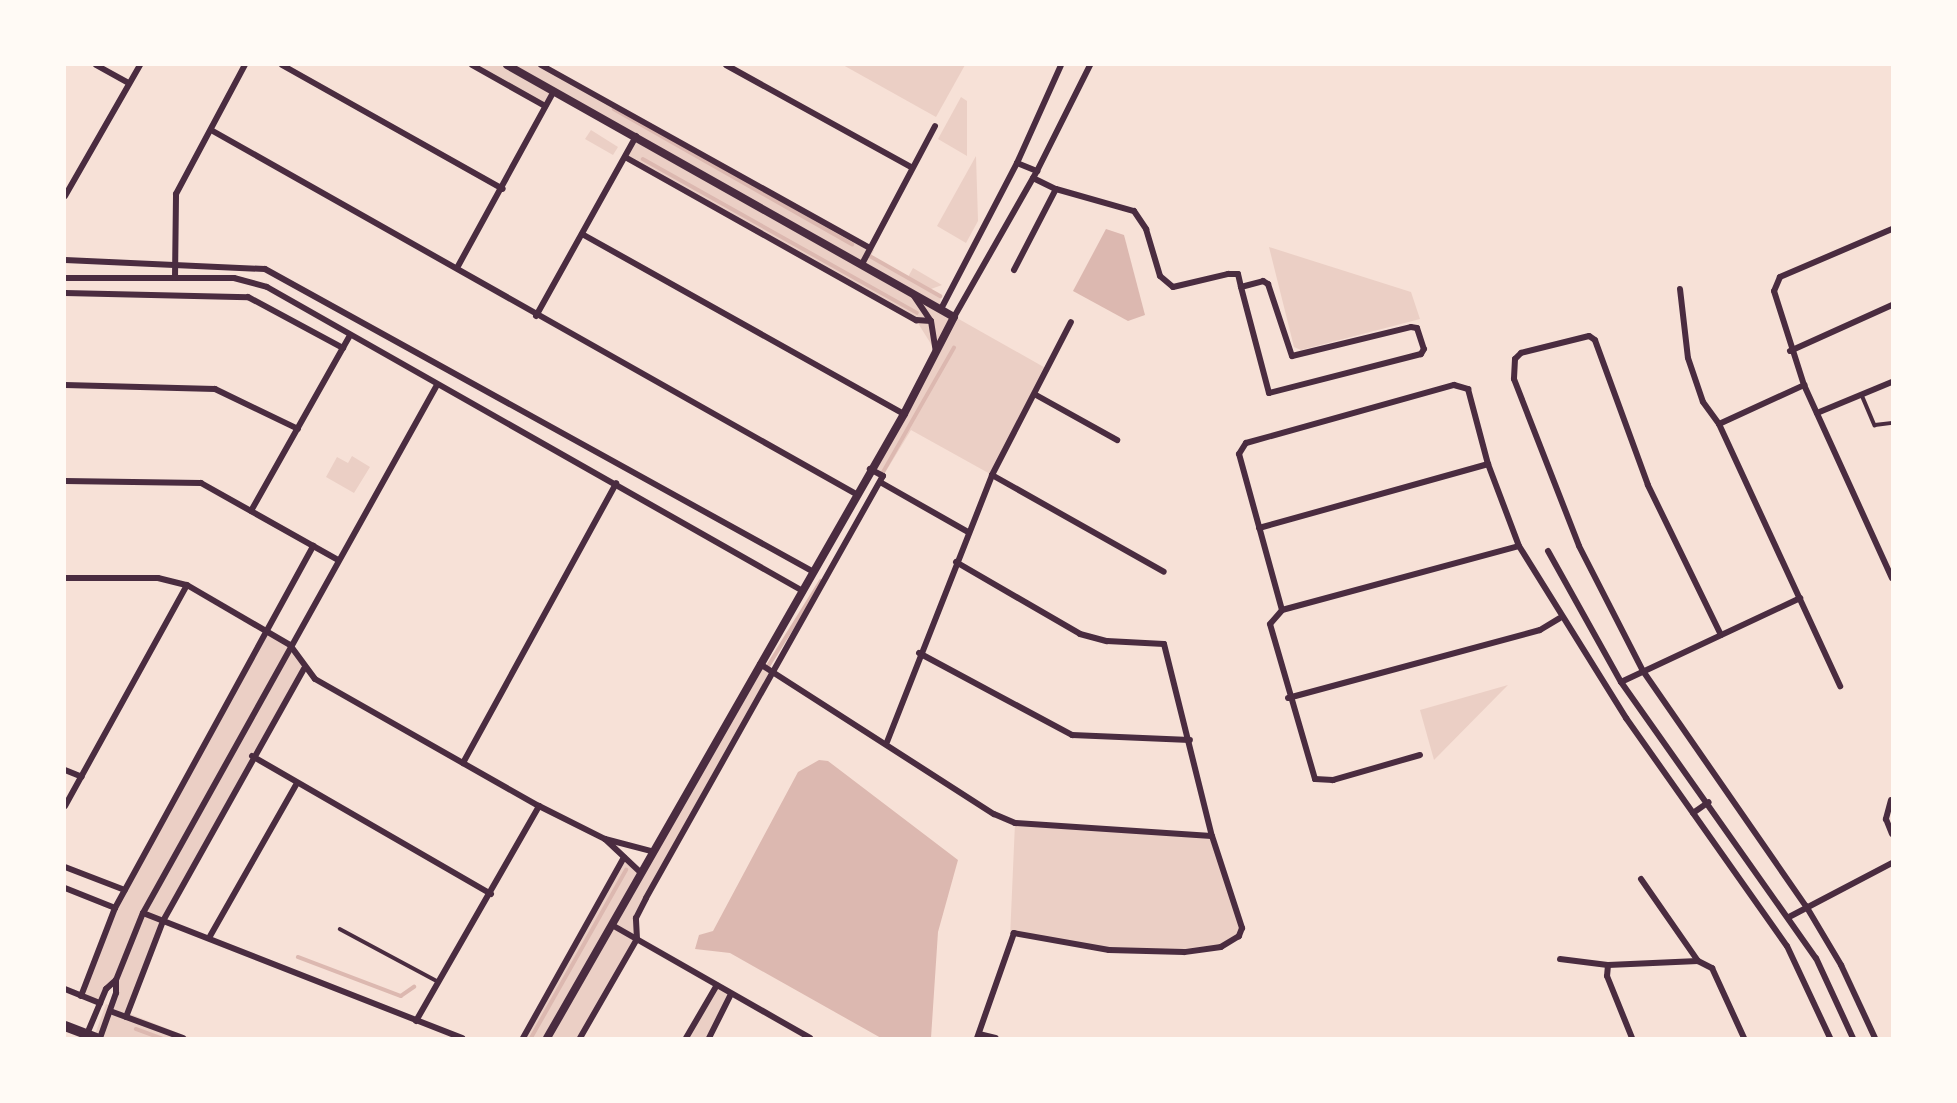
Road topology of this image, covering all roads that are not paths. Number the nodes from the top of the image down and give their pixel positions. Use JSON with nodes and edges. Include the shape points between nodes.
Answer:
{"nodes":[{"id":1,"x":96,"y":65,"type":"edge"},
{"id":2,"x":140,"y":65,"type":"edge"},
{"id":3,"x":245,"y":65,"type":"edge"},
{"id":4,"x":282,"y":65,"type":"edge"},
{"id":5,"x":472,"y":65,"type":"edge"},
{"id":6,"x":507,"y":65,"type":"edge"},
{"id":7,"x":541,"y":65,"type":"edge"},
{"id":8,"x":726,"y":65,"type":"edge"},
{"id":9,"x":1062,"y":65,"type":"edge"},
{"id":10,"x":1090,"y":65,"type":"edge"},
{"id":11,"x":128,"y":83,"type":"junction"},
{"id":12,"x":554,"y":91,"type":"junction"},
{"id":13,"x":545,"y":106,"type":"junction"},
{"id":14,"x":935,"y":126,"type":"dead end"},
{"id":15,"x":211,"y":130,"type":"junction"},
{"id":16,"x":636,"y":136,"type":"junction"},
{"id":17,"x":625,"y":156,"type":"junction"},
{"id":18,"x":1017,"y":163,"type":"junction"},
{"id":19,"x":911,"y":167,"type":"junction"},
{"id":20,"x":1035,"y":175,"type":"junction"},
{"id":21,"x":503,"y":189,"type":"junction"},
{"id":22,"x":1056,"y":189,"type":"junction"},
{"id":23,"x":65,"y":196,"type":"edge"},
{"id":24,"x":1892,"y":229,"type":"edge"},
{"id":25,"x":582,"y":234,"type":"junction"},
{"id":26,"x":868,"y":247,"type":"junction"},
{"id":27,"x":65,"y":260,"type":"edge"},
{"id":28,"x":173,"y":262,"type":"junction"},
{"id":29,"x":862,"y":264,"type":"junction"},
{"id":30,"x":457,"y":268,"type":"junction"},
{"id":31,"x":1014,"y":270,"type":"dead end"},
{"id":32,"x":65,"y":278,"type":"edge"},
{"id":33,"x":175,"y":278,"type":"junction"},
{"id":34,"x":1241,"y":287,"type":"junction"},
{"id":35,"x":1680,"y":289,"type":"dead end"},
{"id":36,"x":909,"y":291,"type":"junction"},
{"id":37,"x":65,"y":293,"type":"edge"},
{"id":38,"x":1892,"y":304,"type":"edge"},
{"id":39,"x":941,"y":309,"type":"junction"},
{"id":40,"x":536,"y":316,"type":"junction"},
{"id":41,"x":954,"y":317,"type":"junction"},
{"id":42,"x":931,"y":321,"type":"junction"},
{"id":43,"x":1071,"y":322,"type":"dead end"},
{"id":44,"x":350,"y":335,"type":"junction"},
{"id":45,"x":344,"y":348,"type":"junction"},
{"id":46,"x":936,"y":351,"type":"junction"},
{"id":47,"x":1790,"y":351,"type":"junction"},
{"id":48,"x":1892,"y":382,"type":"edge"},
{"id":49,"x":65,"y":385,"type":"edge"},
{"id":50,"x":437,"y":385,"type":"junction"},
{"id":51,"x":1804,"y":385,"type":"junction"},
{"id":52,"x":1036,"y":395,"type":"junction"},
{"id":53,"x":1862,"y":395,"type":"junction"},
{"id":54,"x":525,"y":412,"type":"junction"},
{"id":55,"x":1817,"y":413,"type":"junction"},
{"id":56,"x":904,"y":414,"type":"junction"},
{"id":57,"x":1892,"y":423,"type":"edge"},
{"id":58,"x":1719,"y":424,"type":"junction"},
{"id":59,"x":517,"y":428,"type":"junction"},
{"id":60,"x":298,"y":429,"type":"junction"},
{"id":61,"x":1117,"y":440,"type":"dead end"},
{"id":62,"x":1488,"y":464,"type":"junction"},
{"id":63,"x":870,"y":469,"type":"junction"},
{"id":64,"x":992,"y":475,"type":"junction"},
{"id":65,"x":65,"y":481,"type":"edge"},
{"id":66,"x":880,"y":482,"type":"junction"},
{"id":67,"x":616,"y":483,"type":"junction"},
{"id":68,"x":856,"y":494,"type":"junction"},
{"id":69,"x":251,"y":511,"type":"junction"},
{"id":70,"x":1259,"y":528,"type":"junction"},
{"id":71,"x":968,"y":532,"type":"junction"},
{"id":72,"x":313,"y":546,"type":"junction"},
{"id":73,"x":1519,"y":546,"type":"junction"},
{"id":74,"x":1548,"y":551,"type":"dead end"},
{"id":75,"x":338,"y":560,"type":"junction"},
{"id":76,"x":956,"y":562,"type":"junction"},
{"id":77,"x":812,"y":570,"type":"junction"},
{"id":78,"x":1164,"y":572,"type":"dead end"},
{"id":79,"x":65,"y":578,"type":"edge"},
{"id":80,"x":1892,"y":578,"type":"edge"},
{"id":81,"x":187,"y":585,"type":"junction"},
{"id":82,"x":802,"y":590,"type":"junction"},
{"id":83,"x":1800,"y":598,"type":"junction"},
{"id":84,"x":1282,"y":611,"type":"junction"},
{"id":85,"x":1560,"y":618,"type":"junction"},
{"id":86,"x":269,"y":632,"type":"junction"},
{"id":87,"x":1721,"y":635,"type":"junction"},
{"id":88,"x":290,"y":645,"type":"junction"},
{"id":89,"x":919,"y":653,"type":"junction"},
{"id":90,"x":760,"y":664,"type":"junction"},
{"id":91,"x":304,"y":669,"type":"junction"},
{"id":92,"x":772,"y":671,"type":"junction"},
{"id":93,"x":1643,"y":671,"type":"junction"},
{"id":94,"x":1621,"y":682,"type":"junction"},
{"id":95,"x":1840,"y":686,"type":"dead end"},
{"id":96,"x":1289,"y":698,"type":"junction"},
{"id":97,"x":1191,"y":740,"type":"junction"},
{"id":98,"x":887,"y":742,"type":"junction"},
{"id":99,"x":1420,"y":755,"type":"dead end"},
{"id":100,"x":252,"y":756,"type":"junction"},
{"id":101,"x":463,"y":763,"type":"junction"},
{"id":102,"x":65,"y":770,"type":"edge"},
{"id":103,"x":82,"y":777,"type":"junction"},
{"id":104,"x":297,"y":783,"type":"junction"},
{"id":105,"x":1891,"y":800,"type":"edge"},
{"id":106,"x":1709,"y":802,"type":"junction"},
{"id":107,"x":65,"y":806,"type":"edge"},
{"id":108,"x":539,"y":806,"type":"junction"},
{"id":109,"x":1693,"y":813,"type":"junction"},
{"id":110,"x":1892,"y":834,"type":"edge"},
{"id":111,"x":1212,"y":836,"type":"junction"},
{"id":112,"x":605,"y":839,"type":"junction"},
{"id":113,"x":651,"y":851,"type":"junction"},
{"id":114,"x":624,"y":857,"type":"junction"},
{"id":115,"x":1892,"y":863,"type":"edge"},
{"id":116,"x":65,"y":867,"type":"edge"},
{"id":117,"x":640,"y":872,"type":"junction"},
{"id":118,"x":1641,"y":879,"type":"dead end"},
{"id":119,"x":65,"y":888,"type":"edge"},
{"id":120,"x":125,"y":890,"type":"junction"},
{"id":121,"x":491,"y":894,"type":"junction"},
{"id":122,"x":1806,"y":906,"type":"junction"},
{"id":123,"x":115,"y":908,"type":"junction"},
{"id":124,"x":144,"y":913,"type":"junction"},
{"id":125,"x":1790,"y":918,"type":"junction"},
{"id":126,"x":163,"y":921,"type":"junction"},
{"id":127,"x":612,"y":925,"type":"junction"},
{"id":128,"x":340,"y":929,"type":"dead end"},
{"id":129,"x":1801,"y":936,"type":"junction"},
{"id":130,"x":209,"y":938,"type":"junction"},
{"id":131,"x":637,"y":939,"type":"junction"},
{"id":132,"x":1787,"y":946,"type":"junction"},
{"id":133,"x":1560,"y":959,"type":"dead end"},
{"id":134,"x":1698,"y":961,"type":"junction"},
{"id":135,"x":1608,"y":965,"type":"junction"},
{"id":136,"x":116,"y":979,"type":"junction"},
{"id":137,"x":438,"y":982,"type":"junction"},
{"id":138,"x":716,"y":985,"type":"junction"},
{"id":139,"x":65,"y":989,"type":"edge"},
{"id":140,"x":731,"y":994,"type":"junction"},
{"id":141,"x":81,"y":996,"type":"junction"},
{"id":142,"x":100,"y":1003,"type":"junction"},
{"id":143,"x":110,"y":1010,"type":"junction"},
{"id":144,"x":126,"y":1017,"type":"junction"},
{"id":145,"x":416,"y":1021,"type":"junction"},
{"id":146,"x":65,"y":1026,"type":"edge"},
{"id":147,"x":978,"y":1036,"type":"edge"},
{"id":148,"x":95,"y":1037,"type":"edge"},
{"id":149,"x":183,"y":1038,"type":"edge"},
{"id":150,"x":462,"y":1038,"type":"edge"},
{"id":151,"x":523,"y":1038,"type":"edge"},
{"id":152,"x":547,"y":1038,"type":"edge"},
{"id":153,"x":580,"y":1038,"type":"edge"},
{"id":154,"x":687,"y":1038,"type":"edge"},
{"id":155,"x":709,"y":1038,"type":"edge"},
{"id":156,"x":810,"y":1038,"type":"edge"},
{"id":157,"x":996,"y":1038,"type":"edge"},
{"id":158,"x":1632,"y":1038,"type":"edge"},
{"id":159,"x":1744,"y":1038,"type":"edge"},
{"id":160,"x":1829,"y":1038,"type":"edge"},
{"id":161,"x":1853,"y":1038,"type":"edge"},
{"id":162,"x":1875,"y":1038,"type":"edge"}],
"edges":[{"from":1,"to":11,"type":"street"},
{"from":2,"to":11,"type":"street"},
{"from":3,"to":15,"type":"street"},
{"from":4,"to":21,"type":"street"},
{"from":5,"to":13,"type":"street"},
{"from":6,"to":12,"type":"street"},
{"from":7,"to":26,"type":"street"},
{"from":8,"to":19,"type":"street"},
{"from":9,"to":18,"type":"street"},
{"from":10,"to":20,"type":"street"},
{"from":11,"to":23,"type":"street"},
{"from":12,"to":13,"type":"street"},
{"from":12,"to":16,"type":"street"},
{"from":13,"to":21,"type":"street"},
{"from":14,"to":19,"type":"street"},
{"from":15,"to":28,"type":"street","via":[[176,194]]},
{"from":15,"to":30,"type":"street"},
{"from":16,"to":17,"type":"street"},
{"from":16,"to":29,"type":"street"},
{"from":17,"to":25,"type":"street"},
{"from":17,"to":42,"type":"street","via":[[916,320]]},
{"from":18,"to":20,"type":"street"},
{"from":18,"to":39,"type":"street"},
{"from":19,"to":26,"type":"street"},
{"from":20,"to":22,"type":"street"},
{"from":20,"to":41,"type":"street"},
{"from":21,"to":30,"type":"street"},
{"from":22,"to":31,"type":"street"},
{"from":22,"to":34,"type":"street","via":[[1134,211],[1142,218],[1165,283],[1172,287],[1228,274],[1238,274]]},
{"from":24,"to":47,"type":"street","via":[[1780,277],[1774,291]]},
{"from":25,"to":40,"type":"street"},
{"from":25,"to":56,"type":"street"},
{"from":26,"to":29,"type":"street"},
{"from":27,"to":28,"type":"street"},
{"from":28,"to":33,"type":"street"},
{"from":28,"to":54,"type":"street","via":[[253,266]]},
{"from":29,"to":36,"type":"street"},
{"from":30,"to":40,"type":"street"},
{"from":32,"to":33,"type":"street"},
{"from":33,"to":44,"type":"street","via":[[248,280]]},
{"from":34,"to":34,"type":"street","via":[[1263,281],[1273,288],[1289,353],[1296,357],[1411,327],[1417,328],[1421,354],[1269,393]]},
{"from":35,"to":58,"type":"street","via":[[1688,358],[1703,402]]},
{"from":36,"to":39,"type":"street"},
{"from":36,"to":42,"type":"street"},
{"from":37,"to":45,"type":"street","via":[[248,298]]},
{"from":38,"to":47,"type":"street"},
{"from":39,"to":41,"type":"street"},
{"from":40,"to":68,"type":"street"},
{"from":41,"to":46,"type":"street"},
{"from":42,"to":46,"type":"street"},
{"from":43,"to":52,"type":"street"},
{"from":44,"to":45,"type":"street"},
{"from":44,"to":50,"type":"street"},
{"from":45,"to":60,"type":"street"},
{"from":46,"to":56,"type":"street"},
{"from":47,"to":51,"type":"street"},
{"from":48,"to":53,"type":"street"},
{"from":49,"to":60,"type":"street","via":[[215,389]]},
{"from":50,"to":59,"type":"street"},
{"from":50,"to":75,"type":"street"},
{"from":51,"to":55,"type":"street"},
{"from":51,"to":58,"type":"street"},
{"from":52,"to":61,"type":"street"},
{"from":52,"to":64,"type":"street"},
{"from":53,"to":55,"type":"street"},
{"from":53,"to":57,"type":"lane","via":[[1875,425]]},
{"from":54,"to":59,"type":"street"},
{"from":54,"to":77,"type":"street"},
{"from":55,"to":80,"type":"street"},
{"from":56,"to":63,"type":"street"},
{"from":58,"to":83,"type":"street"},
{"from":59,"to":67,"type":"street"},
{"from":60,"to":69,"type":"street"},
{"from":62,"to":70,"type":"street"},
{"from":62,"to":70,"type":"street","via":[[1468,388],[1454,385],[1246,443],[1239,454]]},
{"from":62,"to":73,"type":"street"},
{"from":63,"to":66,"type":"street","via":[[883,477]]},
{"from":63,"to":68,"type":"street"},
{"from":64,"to":71,"type":"street"},
{"from":64,"to":78,"type":"street"},
{"from":65,"to":69,"type":"street","via":[[189,482],[214,489]]},
{"from":66,"to":71,"type":"street"},
{"from":66,"to":92,"type":"street"},
{"from":67,"to":82,"type":"street"},
{"from":67,"to":101,"type":"street"},
{"from":68,"to":77,"type":"street"},
{"from":69,"to":72,"type":"street"},
{"from":70,"to":84,"type":"street"},
{"from":71,"to":76,"type":"street"},
{"from":72,"to":75,"type":"street"},
{"from":72,"to":86,"type":"street"},
{"from":73,"to":84,"type":"street"},
{"from":73,"to":85,"type":"street"},
{"from":74,"to":94,"type":"street"},
{"from":75,"to":88,"type":"street"},
{"from":76,"to":89,"type":"street"},
{"from":76,"to":97,"type":"street","via":[[1080,634],[1107,641],[1164,644]]},
{"from":77,"to":82,"type":"street"},
{"from":79,"to":81,"type":"street","via":[[158,578]]},
{"from":81,"to":86,"type":"street"},
{"from":81,"to":103,"type":"street"},
{"from":82,"to":90,"type":"street"},
{"from":83,"to":87,"type":"street"},
{"from":83,"to":95,"type":"street"},
{"from":84,"to":96,"type":"street","via":[[1269,631]]},
{"from":85,"to":96,"type":"street","via":[[1541,630]]},
{"from":85,"to":109,"type":"street"},
{"from":86,"to":88,"type":"street"},
{"from":86,"to":120,"type":"street"},
{"from":87,"to":93,"type":"street"},
{"from":87,"to":93,"type":"street","via":[[1648,485],[1622,420],[1602,349],[1589,336],[1521,353],[1515,359],[1514,379],[1559,504]]},
{"from":88,"to":91,"type":"street"},
{"from":88,"to":124,"type":"street"},
{"from":89,"to":97,"type":"street","via":[[1072,735]]},
{"from":89,"to":98,"type":"street"},
{"from":90,"to":92,"type":"street"},
{"from":90,"to":113,"type":"street"},
{"from":91,"to":100,"type":"street"},
{"from":91,"to":101,"type":"street"},
{"from":92,"to":98,"type":"street"},
{"from":92,"to":131,"type":"street","via":[[646,898],[636,918]]},
{"from":93,"to":94,"type":"street"},
{"from":93,"to":122,"type":"street"},
{"from":94,"to":106,"type":"street"},
{"from":96,"to":99,"type":"street","via":[[1315,779],[1333,780]]},
{"from":97,"to":111,"type":"street"},
{"from":98,"to":111,"type":"street","via":[[994,814],[1015,823]]},
{"from":100,"to":104,"type":"street"},
{"from":100,"to":126,"type":"street"},
{"from":101,"to":108,"type":"street"},
{"from":102,"to":103,"type":"street"},
{"from":103,"to":107,"type":"street"},
{"from":104,"to":121,"type":"street"},
{"from":104,"to":130,"type":"street"},
{"from":105,"to":110,"type":"street","via":[[1886,819]]},
{"from":106,"to":109,"type":"street"},
{"from":106,"to":125,"type":"street"},
{"from":108,"to":112,"type":"street"},
{"from":108,"to":121,"type":"street"},
{"from":109,"to":132,"type":"street"},
{"from":111,"to":147,"type":"street","via":[[1242,928],[1239,936],[1221,947],[1184,952],[1109,950],[1018,932],[1010,938]]},
{"from":112,"to":113,"type":"street"},
{"from":112,"to":114,"type":"street"},
{"from":113,"to":117,"type":"street"},
{"from":114,"to":117,"type":"street"},
{"from":114,"to":151,"type":"street"},
{"from":115,"to":122,"type":"street"},
{"from":116,"to":120,"type":"street"},
{"from":117,"to":127,"type":"street"},
{"from":118,"to":134,"type":"street"},
{"from":119,"to":123,"type":"street"},
{"from":120,"to":123,"type":"street"},
{"from":121,"to":137,"type":"street"},
{"from":122,"to":125,"type":"street"},
{"from":122,"to":162,"type":"street","via":[[1841,965]]},
{"from":123,"to":141,"type":"street"},
{"from":124,"to":126,"type":"street"},
{"from":124,"to":136,"type":"street"},
{"from":125,"to":129,"type":"street"},
{"from":126,"to":130,"type":"street"},
{"from":126,"to":144,"type":"street"},
{"from":127,"to":131,"type":"street"},
{"from":127,"to":152,"type":"street"},
{"from":128,"to":137,"type":"lane"},
{"from":129,"to":132,"type":"street"},
{"from":129,"to":161,"type":"street"},
{"from":130,"to":145,"type":"street"},
{"from":131,"to":138,"type":"street"},
{"from":131,"to":153,"type":"street"},
{"from":132,"to":160,"type":"street"},
{"from":133,"to":135,"type":"street"},
{"from":134,"to":135,"type":"street"},
{"from":134,"to":159,"type":"street","via":[[1712,968]]},
{"from":135,"to":158,"type":"street","via":[[1607,976]]},
{"from":136,"to":142,"type":"street"},
{"from":136,"to":143,"type":"street"},
{"from":137,"to":145,"type":"street"},
{"from":138,"to":140,"type":"street"},
{"from":138,"to":154,"type":"street"},
{"from":139,"to":141,"type":"street"},
{"from":140,"to":155,"type":"street"},
{"from":140,"to":156,"type":"street"},
{"from":141,"to":142,"type":"street"},
{"from":142,"to":148,"type":"street"},
{"from":143,"to":144,"type":"street"},
{"from":143,"to":148,"type":"street"},
{"from":144,"to":149,"type":"street"},
{"from":145,"to":150,"type":"street"},
{"from":146,"to":148,"type":"main road"},
{"from":147,"to":157,"type":"street"}]}
